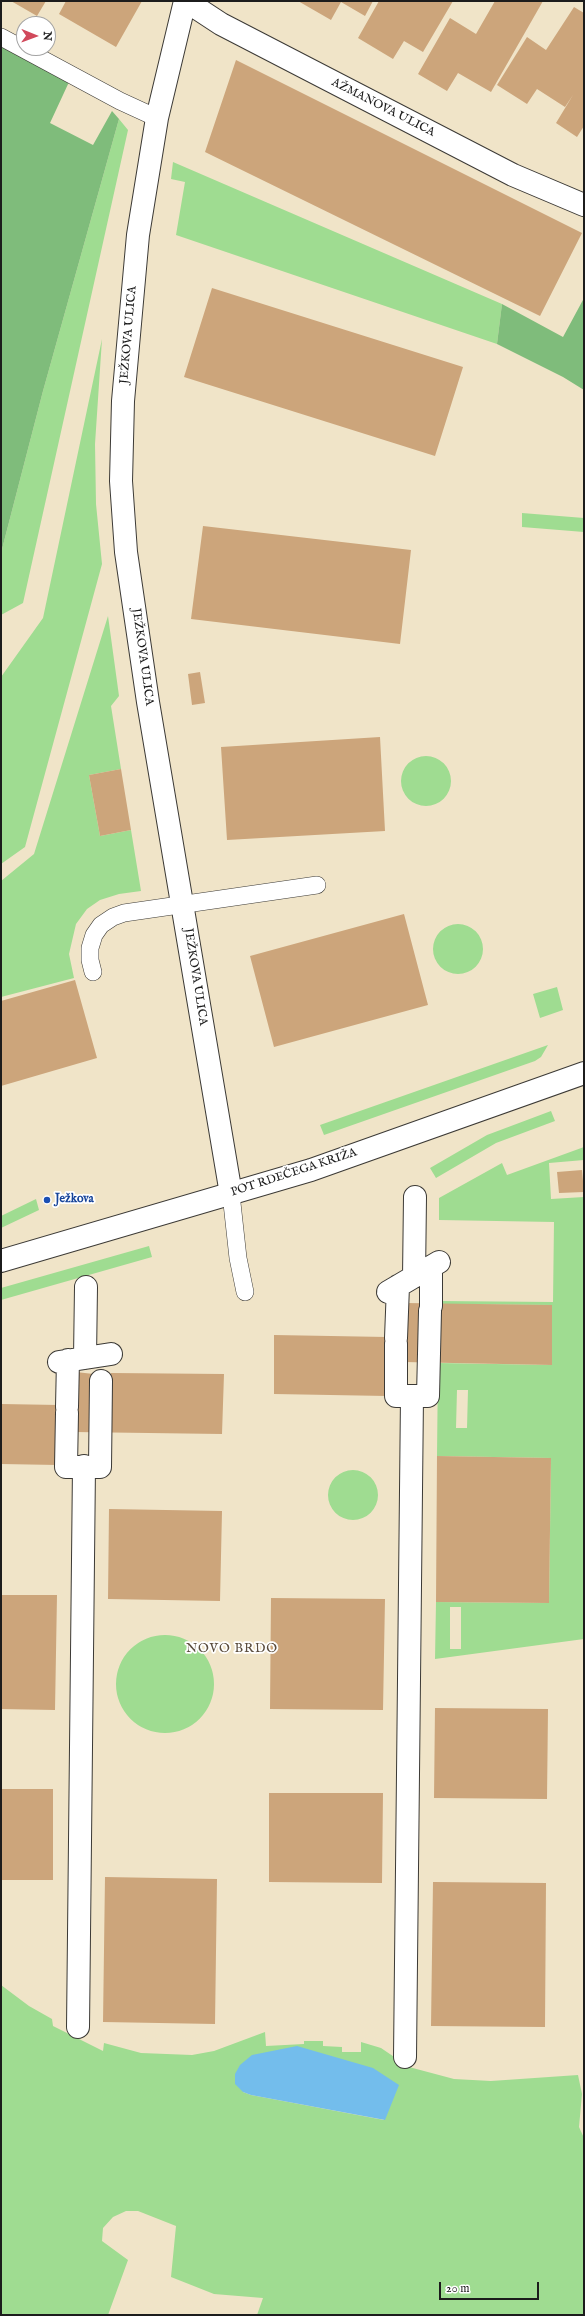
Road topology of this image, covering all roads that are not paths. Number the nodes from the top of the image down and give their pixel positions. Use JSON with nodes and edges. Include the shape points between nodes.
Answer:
{"nodes":[{"id":1,"x":186,"y":1,"type":"edge"},
{"id":2,"x":1,"y":37,"type":"edge"},
{"id":3,"x":157,"y":118,"type":"junction"},
{"id":4,"x":584,"y":205,"type":"edge"},
{"id":5,"x":317,"y":885,"type":"dead end"},
{"id":6,"x":183,"y":906,"type":"junction"},
{"id":7,"x":93,"y":972,"type":"dead end"},
{"id":8,"x":584,"y":1073,"type":"edge"},
{"id":9,"x":231,"y":1194,"type":"junction"},
{"id":10,"x":415,"y":1197,"type":"dead end"},
{"id":11,"x":1,"y":1261,"type":"edge"},
{"id":12,"x":414,"y":1277,"type":"junction"},
{"id":13,"x":86,"y":1287,"type":"dead end"},
{"id":14,"x":245,"y":1292,"type":"dead end"},
{"id":15,"x":90,"y":1364,"type":"junction"},
{"id":16,"x":412,"y":1396,"type":"junction"},
{"id":17,"x":84,"y":1466,"type":"junction"},
{"id":18,"x":78,"y":2026,"type":"dead end"},
{"id":19,"x":405,"y":2057,"type":"dead end"}],
"edges":[{"from":1,"to":3,"type":"street","name":"JEŽKOVA ULICA"},
{"from":1,"to":4,"type":"street","name":"AŽMANOVA ULICA","via":[[221,24],[492,164]]},
{"from":2,"to":3,"type":"lane"},
{"from":3,"to":6,"type":"street","name":"JEŽKOVA ULICA","via":[[138,235],[123,401],[121,482],[126,552],[148,702]]},
{"from":5,"to":6,"type":"lane"},
{"from":6,"to":7,"type":"lane","via":[[124,913],[101,925],[94,935],[90,948]]},
{"from":6,"to":9,"type":"street","name":"JEŽKOVA ULICA"},
{"from":8,"to":9,"type":"street","name":"POT RDEČEGA KRIŽA","via":[[311,1170]]},
{"from":9,"to":11,"type":"street","name":"POT RDEČEGA KRIŽA"},
{"from":9,"to":14,"type":"lane","via":[[238,1258]]},
{"from":10,"to":12,"type":"street"},
{"from":12,"to":16,"type":"street","via":[[396,1341],[396,1396]]},
{"from":12,"to":16,"type":"street","via":[[431,1309],[428,1396]]},
{"from":13,"to":15,"type":"street"},
{"from":15,"to":17,"type":"street","via":[[100,1467]]},
{"from":15,"to":17,"type":"street","via":[[67,1410],[66,1466]]},
{"from":16,"to":19,"type":"street"},
{"from":17,"to":18,"type":"street"}]}
